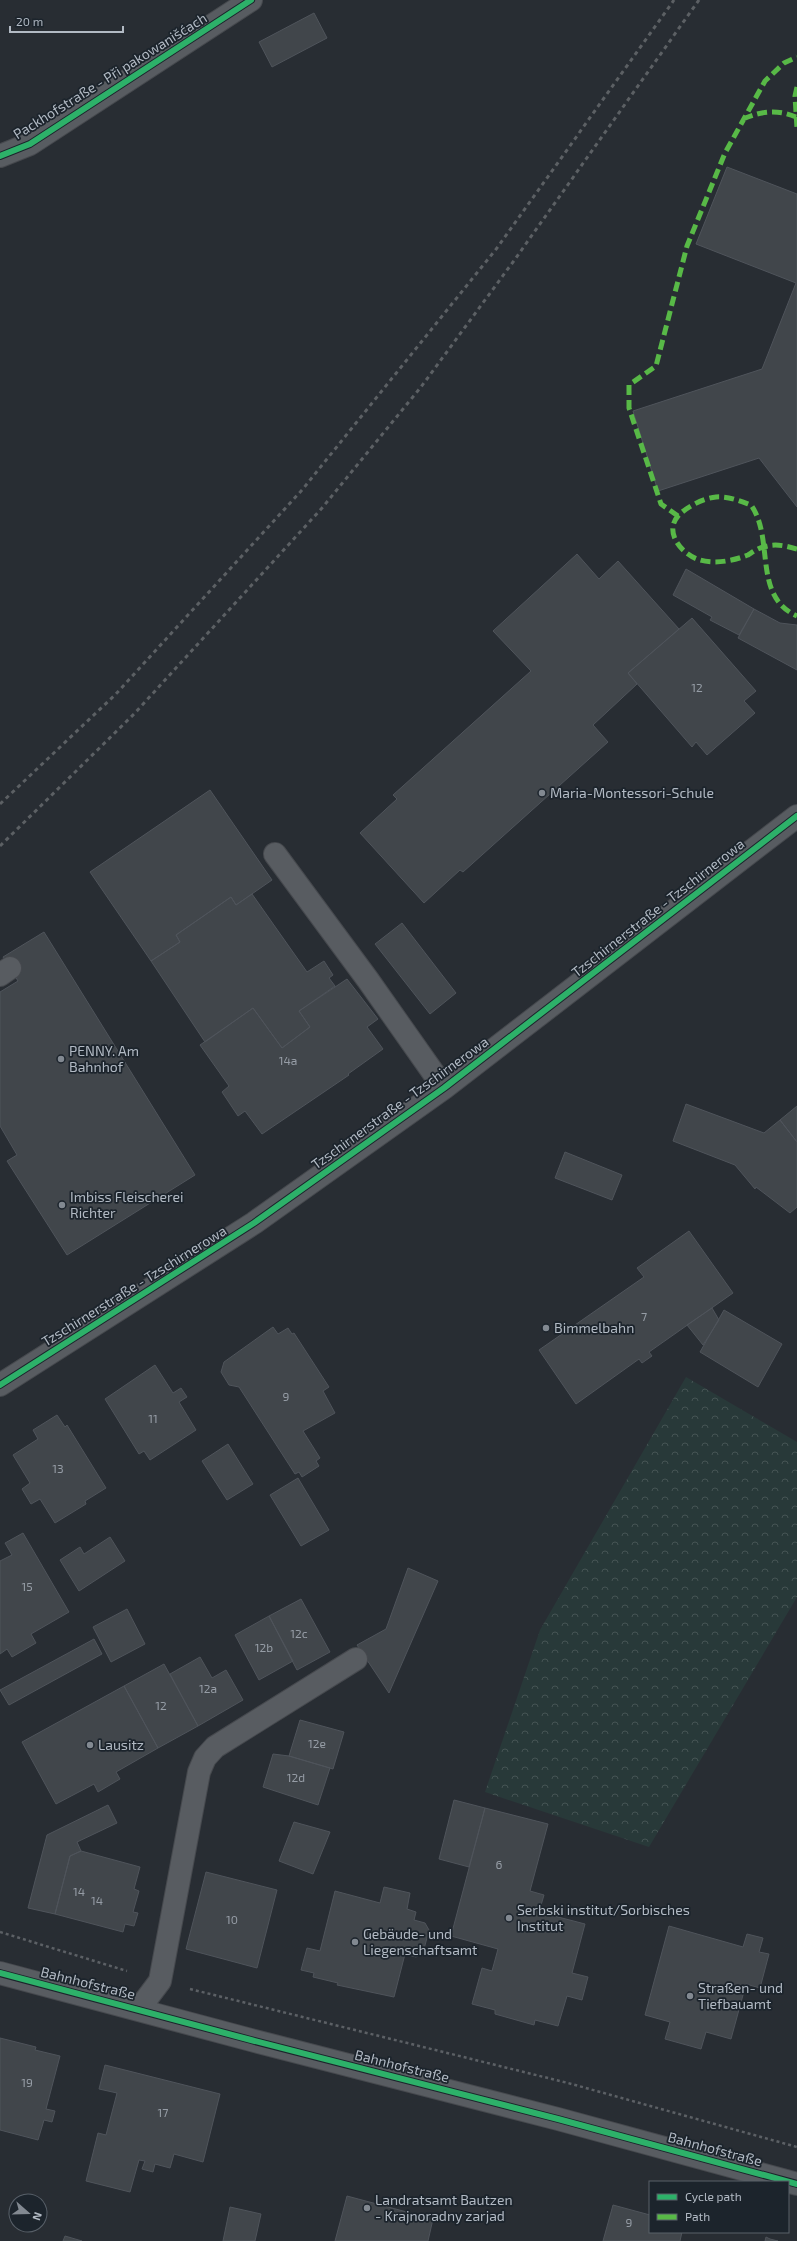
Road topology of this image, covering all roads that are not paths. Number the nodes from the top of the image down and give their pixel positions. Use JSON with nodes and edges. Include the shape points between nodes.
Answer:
{"nodes":[{"id":1,"x":251,"y":0,"type":"edge"},
{"id":2,"x":0,"y":156,"type":"edge"},
{"id":3,"x":797,"y":816,"type":"edge"},
{"id":4,"x":275,"y":854,"type":"dead end"},
{"id":5,"x":444,"y":1088,"type":"junction"},
{"id":6,"x":0,"y":1384,"type":"edge"},
{"id":7,"x":356,"y":1659,"type":"dead end"},
{"id":8,"x":0,"y":1973,"type":"edge"},
{"id":9,"x":139,"y":2009,"type":"junction"},
{"id":10,"x":786,"y":2181,"type":"edge"}],
"edges":[{"from":1,"to":2,"type":"street","name":"Packhofstraße - Při pakowanišćach","via":[[30,144]]},
{"from":3,"to":5,"type":"street","name":"Tzschirnerstraße - Tzschirnerowa"},
{"from":4,"to":5,"type":"street"},
{"from":5,"to":6,"type":"street","name":"Tzschirnerstraße - Tzschirnerowa","via":[[254,1223]]},
{"from":7,"to":9,"type":"street","via":[[215,1747],[205,1758],[199,1772],[160,1981]]},
{"from":8,"to":9,"type":"street","name":"Bahnhofstraße"},
{"from":9,"to":10,"type":"street","name":"Bahnhofstraße"}]}
